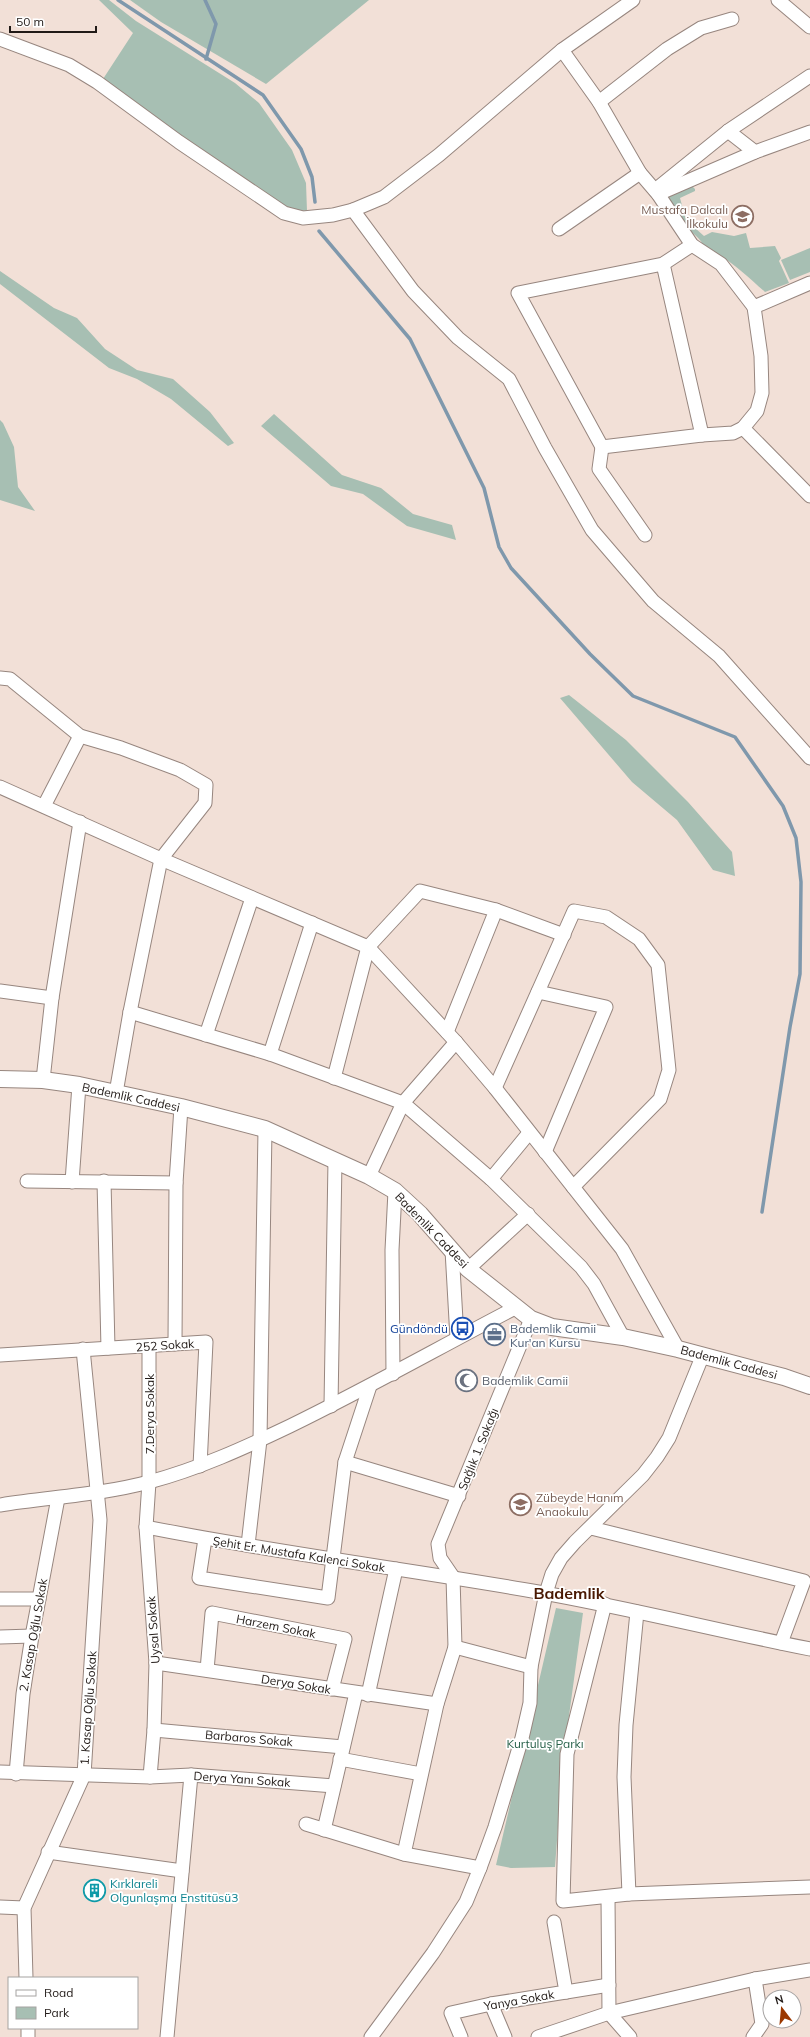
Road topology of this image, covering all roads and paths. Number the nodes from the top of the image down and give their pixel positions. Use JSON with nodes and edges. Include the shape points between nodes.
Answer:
{"nodes":[{"id":1,"x":632,"y":0,"type":"edge"},
{"id":2,"x":778,"y":0,"type":"edge"},
{"id":3,"x":732,"y":19,"type":"dead end"},
{"id":4,"x":810,"y":27,"type":"edge"},
{"id":5,"x":0,"y":39,"type":"edge"},
{"id":6,"x":562,"y":50,"type":"junction"},
{"id":7,"x":810,"y":76,"type":"edge"},
{"id":8,"x":599,"y":102,"type":"junction"},
{"id":9,"x":728,"y":131,"type":"junction"},
{"id":10,"x":810,"y":132,"type":"edge"},
{"id":11,"x":754,"y":152,"type":"junction"},
{"id":12,"x":640,"y":173,"type":"junction"},
{"id":13,"x":656,"y":192,"type":"junction"},
{"id":14,"x":354,"y":210,"type":"junction"},
{"id":15,"x":559,"y":229,"type":"dead end"},
{"id":16,"x":692,"y":244,"type":"junction"},
{"id":17,"x":663,"y":264,"type":"junction"},
{"id":18,"x":810,"y":283,"type":"edge"},
{"id":19,"x":754,"y":307,"type":"junction"},
{"id":20,"x":743,"y":428,"type":"junction"},
{"id":21,"x":702,"y":435,"type":"junction"},
{"id":22,"x":602,"y":447,"type":"junction"},
{"id":23,"x":810,"y":496,"type":"edge"},
{"id":24,"x":645,"y":535,"type":"dead end"},
{"id":25,"x":0,"y":678,"type":"edge"},
{"id":26,"x":80,"y":736,"type":"junction"},
{"id":27,"x":810,"y":758,"type":"edge"},
{"id":28,"x":1,"y":791,"type":"edge"},
{"id":29,"x":44,"y":806,"type":"junction"},
{"id":30,"x":80,"y":822,"type":"junction"},
{"id":31,"x":161,"y":859,"type":"junction"},
{"id":32,"x":252,"y":898,"type":"junction"},
{"id":33,"x":496,"y":910,"type":"junction"},
{"id":34,"x":312,"y":923,"type":"junction"},
{"id":35,"x":564,"y":935,"type":"junction"},
{"id":36,"x":368,"y":947,"type":"junction"},
{"id":37,"x":0,"y":991,"type":"edge"},
{"id":38,"x":538,"y":992,"type":"junction"},
{"id":39,"x":52,"y":998,"type":"junction"},
{"id":40,"x":130,"y":1012,"type":"junction"},
{"id":41,"x":446,"y":1032,"type":"junction"},
{"id":42,"x":206,"y":1035,"type":"junction"},
{"id":43,"x":456,"y":1042,"type":"junction"},
{"id":44,"x":270,"y":1054,"type":"junction"},
{"id":45,"x":334,"y":1078,"type":"junction"},
{"id":46,"x":0,"y":1079,"type":"edge"},
{"id":47,"x":43,"y":1080,"type":"junction"},
{"id":48,"x":80,"y":1085,"type":"junction"},
{"id":49,"x":495,"y":1088,"type":"junction"},
{"id":50,"x":116,"y":1093,"type":"junction"},
{"id":51,"x":403,"y":1104,"type":"junction"},
{"id":52,"x":181,"y":1107,"type":"junction"},
{"id":53,"x":265,"y":1129,"type":"junction"},
{"id":54,"x":529,"y":1133,"type":"junction"},
{"id":55,"x":545,"y":1152,"type":"junction"},
{"id":56,"x":334,"y":1160,"type":"junction"},
{"id":57,"x":369,"y":1176,"type":"junction"},
{"id":58,"x":491,"y":1179,"type":"junction"},
{"id":59,"x":27,"y":1181,"type":"dead end"},
{"id":60,"x":104,"y":1181,"type":"junction"},
{"id":61,"x":72,"y":1182,"type":"junction"},
{"id":62,"x":176,"y":1183,"type":"junction"},
{"id":63,"x":573,"y":1187,"type":"junction"},
{"id":64,"x":395,"y":1191,"type":"junction"},
{"id":65,"x":528,"y":1214,"type":"junction"},
{"id":66,"x":452,"y":1250,"type":"junction"},
{"id":67,"x":468,"y":1269,"type":"junction"},
{"id":68,"x":515,"y":1308,"type":"junction"},
{"id":69,"x":531,"y":1319,"type":"junction"},
{"id":70,"x":623,"y":1337,"type":"junction"},
{"id":71,"x":457,"y":1338,"type":"junction"},
{"id":72,"x":175,"y":1344,"type":"junction"},
{"id":73,"x":149,"y":1346,"type":"junction"},
{"id":74,"x":108,"y":1348,"type":"junction"},
{"id":75,"x":83,"y":1349,"type":"junction"},
{"id":76,"x":678,"y":1349,"type":"junction"},
{"id":77,"x":0,"y":1355,"type":"edge"},
{"id":78,"x":702,"y":1357,"type":"junction"},
{"id":79,"x":393,"y":1374,"type":"junction"},
{"id":80,"x":370,"y":1386,"type":"junction"},
{"id":81,"x":810,"y":1386,"type":"edge"},
{"id":82,"x":331,"y":1406,"type":"junction"},
{"id":83,"x":260,"y":1440,"type":"junction"},
{"id":84,"x":345,"y":1462,"type":"junction"},
{"id":85,"x":200,"y":1466,"type":"junction"},
{"id":86,"x":149,"y":1482,"type":"junction"},
{"id":87,"x":98,"y":1493,"type":"junction"},
{"id":88,"x":459,"y":1496,"type":"junction"},
{"id":89,"x":58,"y":1498,"type":"junction"},
{"id":90,"x":0,"y":1505,"type":"edge"},
{"id":91,"x":146,"y":1527,"type":"junction"},
{"id":92,"x":591,"y":1528,"type":"junction"},
{"id":93,"x":205,"y":1539,"type":"junction"},
{"id":94,"x":248,"y":1545,"type":"junction"},
{"id":95,"x":333,"y":1559,"type":"junction"},
{"id":96,"x":396,"y":1569,"type":"junction"},
{"id":97,"x":452,"y":1577,"type":"junction"},
{"id":98,"x":546,"y":1593,"type":"junction"},
{"id":99,"x":0,"y":1599,"type":"edge"},
{"id":100,"x":39,"y":1600,"type":"junction"},
{"id":101,"x":605,"y":1604,"type":"junction"},
{"id":102,"x":637,"y":1612,"type":"junction"},
{"id":103,"x":32,"y":1636,"type":"junction"},
{"id":104,"x":0,"y":1637,"type":"edge"},
{"id":105,"x":781,"y":1643,"type":"junction"},
{"id":106,"x":455,"y":1647,"type":"junction"},
{"id":107,"x":810,"y":1649,"type":"edge"},
{"id":108,"x":156,"y":1663,"type":"junction"},
{"id":109,"x":531,"y":1667,"type":"junction"},
{"id":110,"x":207,"y":1670,"type":"junction"},
{"id":111,"x":332,"y":1689,"type":"junction"},
{"id":112,"x":362,"y":1694,"type":"junction"},
{"id":113,"x":437,"y":1704,"type":"junction"},
{"id":114,"x":154,"y":1730,"type":"junction"},
{"id":115,"x":342,"y":1753,"type":"junction"},
{"id":116,"x":0,"y":1772,"type":"edge"},
{"id":117,"x":16,"y":1774,"type":"junction"},
{"id":118,"x":421,"y":1774,"type":"junction"},
{"id":119,"x":84,"y":1775,"type":"junction"},
{"id":120,"x":191,"y":1775,"type":"junction"},
{"id":121,"x":150,"y":1777,"type":"junction"},
{"id":122,"x":334,"y":1786,"type":"junction"},
{"id":123,"x":306,"y":1824,"type":"dead end"},
{"id":124,"x":324,"y":1830,"type":"junction"},
{"id":125,"x":48,"y":1852,"type":"junction"},
{"id":126,"x":404,"y":1854,"type":"junction"},
{"id":127,"x":480,"y":1868,"type":"junction"},
{"id":128,"x":182,"y":1871,"type":"junction"},
{"id":129,"x":810,"y":1887,"type":"edge"},
{"id":130,"x":629,"y":1894,"type":"junction"},
{"id":131,"x":608,"y":1898,"type":"junction"},
{"id":132,"x":0,"y":1907,"type":"edge"},
{"id":133,"x":24,"y":1908,"type":"junction"},
{"id":134,"x":554,"y":1922,"type":"dead end"},
{"id":135,"x":810,"y":1970,"type":"edge"},
{"id":136,"x":26,"y":1977,"type":"edge"},
{"id":137,"x":755,"y":1980,"type":"junction"},
{"id":138,"x":609,"y":1985,"type":"junction"},
{"id":139,"x":566,"y":1992,"type":"junction"},
{"id":140,"x":491,"y":2004,"type":"junction"},
{"id":141,"x":609,"y":2013,"type":"junction"},
{"id":142,"x":167,"y":2037,"type":"edge"},
{"id":143,"x":371,"y":2037,"type":"edge"},
{"id":144,"x":461,"y":2037,"type":"edge"},
{"id":145,"x":505,"y":2037,"type":"edge"},
{"id":146,"x":538,"y":2037,"type":"edge"},
{"id":147,"x":630,"y":2037,"type":"edge"},
{"id":148,"x":753,"y":2037,"type":"edge"}],
"edges":[{"from":1,"to":6,"type":"street"},
{"from":2,"to":4,"type":"street"},
{"from":3,"to":8,"type":"street","via":[[701,28],[667,49]]},
{"from":5,"to":14,"type":"street","via":[[75,69],[284,213],[303,218]]},
{"from":6,"to":8,"type":"street"},
{"from":6,"to":14,"type":"street","via":[[415,174],[384,197]]},
{"from":7,"to":9,"type":"street"},
{"from":8,"to":12,"type":"street"},
{"from":9,"to":11,"type":"street"},
{"from":9,"to":13,"type":"street"},
{"from":10,"to":11,"type":"street"},
{"from":11,"to":13,"type":"street"},
{"from":12,"to":13,"type":"street"},
{"from":12,"to":15,"type":"street"},
{"from":13,"to":16,"type":"street"},
{"from":14,"to":27,"type":"street","via":[[414,291],[458,338],[509,379],[592,530],[653,601],[719,656]]},
{"from":16,"to":17,"type":"street"},
{"from":16,"to":19,"type":"street","via":[[720,264]]},
{"from":17,"to":21,"type":"street"},
{"from":17,"to":22,"type":"street","via":[[518,293]]},
{"from":18,"to":19,"type":"street"},
{"from":19,"to":20,"type":"street","via":[[761,356],[762,393],[757,411]]},
{"from":20,"to":21,"type":"street","via":[[733,433]]},
{"from":20,"to":23,"type":"street"},
{"from":21,"to":22,"type":"street"},
{"from":22,"to":24,"type":"street","via":[[600,469]]},
{"from":25,"to":26,"type":"street","via":[[10,679]]},
{"from":26,"to":29,"type":"street"},
{"from":26,"to":31,"type":"street","via":[[180,770],[206,785],[205,802]]},
{"from":28,"to":29,"type":"street"},
{"from":29,"to":30,"type":"street"},
{"from":30,"to":31,"type":"street"},
{"from":30,"to":39,"type":"street"},
{"from":31,"to":32,"type":"street"},
{"from":31,"to":40,"type":"street"},
{"from":32,"to":34,"type":"street"},
{"from":32,"to":42,"type":"street"},
{"from":33,"to":35,"type":"street"},
{"from":33,"to":36,"type":"street","via":[[420,891]]},
{"from":33,"to":41,"type":"street"},
{"from":34,"to":36,"type":"street"},
{"from":34,"to":44,"type":"street"},
{"from":35,"to":38,"type":"street"},
{"from":35,"to":63,"type":"street","via":[[574,912],[606,917],[639,939],[658,965],[669,1070],[660,1100]]},
{"from":36,"to":41,"type":"street"},
{"from":36,"to":45,"type":"street"},
{"from":37,"to":39,"type":"street"},
{"from":38,"to":49,"type":"street"},
{"from":38,"to":55,"type":"street","via":[[606,1007]]},
{"from":39,"to":47,"type":"street"},
{"from":40,"to":42,"type":"street"},
{"from":40,"to":50,"type":"street"},
{"from":41,"to":43,"type":"street"},
{"from":42,"to":44,"type":"street"},
{"from":43,"to":49,"type":"street"},
{"from":43,"to":51,"type":"street"},
{"from":44,"to":45,"type":"street"},
{"from":45,"to":51,"type":"street"},
{"from":46,"to":47,"type":"street","name":"Bademlik Caddesi"},
{"from":47,"to":48,"type":"street","name":"Bademlik Caddesi"},
{"from":48,"to":50,"type":"street","name":"Bademlik Caddesi"},
{"from":48,"to":61,"type":"street"},
{"from":49,"to":54,"type":"street"},
{"from":50,"to":52,"type":"street","name":"Bademlik Caddesi"},
{"from":51,"to":57,"type":"street"},
{"from":51,"to":58,"type":"street"},
{"from":52,"to":53,"type":"street","name":"Bademlik Caddesi"},
{"from":52,"to":62,"type":"street"},
{"from":53,"to":56,"type":"street","name":"Bademlik Caddesi"},
{"from":53,"to":83,"type":"street"},
{"from":54,"to":55,"type":"street"},
{"from":54,"to":58,"type":"street"},
{"from":55,"to":63,"type":"street"},
{"from":56,"to":57,"type":"street","name":"Bademlik Caddesi"},
{"from":56,"to":82,"type":"street"},
{"from":57,"to":64,"type":"street","name":"Bademlik Caddesi"},
{"from":58,"to":65,"type":"street"},
{"from":59,"to":61,"type":"street"},
{"from":60,"to":61,"type":"street"},
{"from":60,"to":62,"type":"street"},
{"from":60,"to":74,"type":"street"},
{"from":62,"to":72,"type":"street"},
{"from":63,"to":76,"type":"street","via":[[622,1249]]},
{"from":64,"to":66,"type":"street","name":"Bademlik Caddesi"},
{"from":64,"to":79,"type":"street","via":[[392,1250]]},
{"from":65,"to":67,"type":"street"},
{"from":65,"to":70,"type":"street","via":[[581,1267],[594,1284]]},
{"from":66,"to":67,"type":"street","name":"Bademlik Caddesi"},
{"from":66,"to":71,"type":"street"},
{"from":67,"to":68,"type":"street","name":"Bademlik Caddesi"},
{"from":68,"to":69,"type":"street","name":"Bademlik Caddesi"},
{"from":68,"to":71,"type":"street"},
{"from":69,"to":70,"type":"street","name":"Bademlik Caddesi","via":[[552,1327]]},
{"from":69,"to":88,"type":"street","name":"Sağlık 1. Sokağı"},
{"from":70,"to":76,"type":"street","name":"Bademlik Caddesi"},
{"from":71,"to":79,"type":"street"},
{"from":72,"to":73,"type":"street","name":"252 Sokak"},
{"from":72,"to":85,"type":"street","name":"252 Sokak","via":[[206,1342]]},
{"from":73,"to":74,"type":"street","name":"252 Sokak"},
{"from":73,"to":86,"type":"street","name":"7.Derya Sokak"},
{"from":74,"to":75,"type":"street","name":"252 Sokak"},
{"from":75,"to":77,"type":"street","name":"252 Sokak"},
{"from":75,"to":87,"type":"street","name":"1. Kasap Oğlu Sokak"},
{"from":76,"to":78,"type":"street","name":"Bademlik Caddesi"},
{"from":78,"to":81,"type":"street","name":"Bademlik Caddesi"},
{"from":78,"to":92,"type":"street","via":[[669,1438],[657,1457],[643,1475]]},
{"from":79,"to":80,"type":"street"},
{"from":80,"to":82,"type":"street"},
{"from":80,"to":84,"type":"street"},
{"from":82,"to":83,"type":"street"},
{"from":83,"to":85,"type":"street"},
{"from":83,"to":94,"type":"street"},
{"from":84,"to":88,"type":"street"},
{"from":84,"to":95,"type":"street"},
{"from":85,"to":86,"type":"street"},
{"from":86,"to":87,"type":"street"},
{"from":86,"to":91,"type":"street","name":"Uysal Sokak"},
{"from":87,"to":89,"type":"street"},
{"from":87,"to":119,"type":"street","name":"1. Kasap Oğlu Sokak","via":[[100,1520]]},
{"from":88,"to":97,"type":"street","name":"Sağlık 1. Sokağı","via":[[438,1544],[440,1558]]},
{"from":89,"to":90,"type":"street"},
{"from":89,"to":100,"type":"street","name":"2. Kasap Oğlu Sokak"},
{"from":91,"to":93,"type":"street","name":"Şehit Er. Mustafa Kalenci Sokak"},
{"from":91,"to":108,"type":"street","name":"Uysal Sokak"},
{"from":92,"to":98,"type":"street","via":[[561,1558]]},
{"from":92,"to":105,"type":"street","via":[[804,1581]]},
{"from":93,"to":94,"type":"street","name":"Şehit Er. Mustafa Kalenci Sokak"},
{"from":93,"to":95,"type":"street","via":[[199,1578],[328,1598]]},
{"from":94,"to":95,"type":"street","name":"Şehit Er. Mustafa Kalenci Sokak"},
{"from":95,"to":96,"type":"street","name":"Şehit Er. Mustafa Kalenci Sokak"},
{"from":96,"to":97,"type":"street","name":"Şehit Er. Mustafa Kalenci Sokak"},
{"from":96,"to":112,"type":"street"},
{"from":97,"to":98,"type":"street","name":"Şehit Er. Mustafa Kalenci Sokak"},
{"from":97,"to":106,"type":"street"},
{"from":98,"to":101,"type":"street","name":"Şehit Er. Mustafa Kalenci Sokak"},
{"from":98,"to":109,"type":"street"},
{"from":99,"to":100,"type":"street"},
{"from":100,"to":103,"type":"street","name":"2. Kasap Oğlu Sokak"},
{"from":101,"to":102,"type":"street","name":"Şehit Er. Mustafa Kalenci Sokak"},
{"from":101,"to":131,"type":"street","via":[[568,1754],[564,1901]]},
{"from":102,"to":105,"type":"street","name":"Şehit Er. Mustafa Kalenci Sokak"},
{"from":102,"to":130,"type":"street","via":[[624,1750]]},
{"from":103,"to":104,"type":"street"},
{"from":103,"to":117,"type":"street","name":"2. Kasap Oğlu Sokak","via":[[23,1694]]},
{"from":105,"to":107,"type":"street","name":"Şehit Er. Mustafa Kalenci Sokak"},
{"from":106,"to":109,"type":"street"},
{"from":106,"to":113,"type":"street"},
{"from":108,"to":110,"type":"street","name":"Derya Sokak"},
{"from":108,"to":114,"type":"street","name":"Uysal Sokak"},
{"from":109,"to":127,"type":"street","via":[[530,1702],[522,1738]]},
{"from":110,"to":111,"type":"street","name":"Derya Sokak"},
{"from":110,"to":111,"type":"street","name":"Harzem Sokak","via":[[212,1613],[345,1639]]},
{"from":111,"to":112,"type":"street","name":"Derya Sokak"},
{"from":112,"to":113,"type":"street","name":"Derya Sokak"},
{"from":112,"to":115,"type":"street"},
{"from":113,"to":118,"type":"street"},
{"from":114,"to":115,"type":"street","name":"Barbaros Sokak"},
{"from":114,"to":121,"type":"street","name":"Uysal Sokak"},
{"from":115,"to":118,"type":"street","name":"Barbaros Sokak"},
{"from":115,"to":122,"type":"street"},
{"from":116,"to":117,"type":"street","name":"Derya Yanı Sokak"},
{"from":117,"to":119,"type":"street","name":"Derya Yanı Sokak"},
{"from":118,"to":126,"type":"street"},
{"from":119,"to":121,"type":"street","name":"Derya Yanı Sokak"},
{"from":119,"to":125,"type":"street","name":"1. Kasap Oğlu Sokak"},
{"from":120,"to":121,"type":"street","name":"Derya Yanı Sokak"},
{"from":120,"to":122,"type":"street","name":"Derya Yanı Sokak"},
{"from":120,"to":128,"type":"street"},
{"from":122,"to":124,"type":"street"},
{"from":123,"to":124,"type":"street"},
{"from":124,"to":126,"type":"street"},
{"from":125,"to":128,"type":"street"},
{"from":125,"to":133,"type":"street","name":"1. Kasap Oğlu Sokak"},
{"from":126,"to":127,"type":"street"},
{"from":127,"to":143,"type":"street","via":[[466,1902],[434,1953]]},
{"from":128,"to":142,"type":"street"},
{"from":129,"to":130,"type":"street"},
{"from":130,"to":131,"type":"street"},
{"from":131,"to":138,"type":"street"},
{"from":132,"to":133,"type":"street"},
{"from":133,"to":136,"type":"street"},
{"from":134,"to":139,"type":"street","name":"Yanya Sokak"},
{"from":135,"to":137,"type":"street"},
{"from":137,"to":141,"type":"street"},
{"from":137,"to":148,"type":"street","via":[[762,2024]]},
{"from":138,"to":139,"type":"street"},
{"from":138,"to":141,"type":"street"},
{"from":139,"to":140,"type":"street","name":"Yanya Sokak"},
{"from":140,"to":144,"type":"street","name":"Yanya Sokak","via":[[451,2014]]},
{"from":140,"to":145,"type":"street"},
{"from":141,"to":146,"type":"street"},
{"from":141,"to":147,"type":"street"}]}
